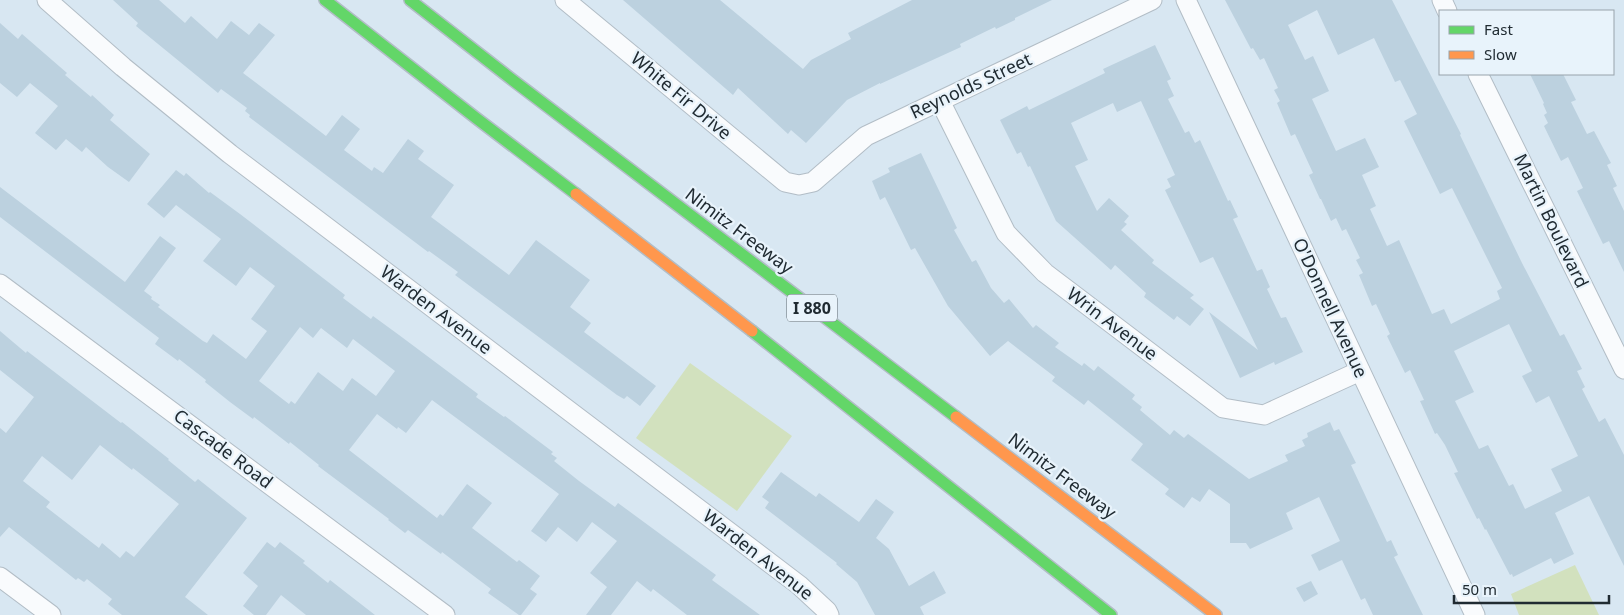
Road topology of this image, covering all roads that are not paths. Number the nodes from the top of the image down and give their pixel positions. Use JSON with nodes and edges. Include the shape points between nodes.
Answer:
{"nodes":[{"id":1,"x":47,"y":0,"type":"edge"},
{"id":2,"x":325,"y":0,"type":"edge"},
{"id":3,"x":410,"y":0,"type":"edge"},
{"id":4,"x":565,"y":0,"type":"edge"},
{"id":5,"x":1152,"y":0,"type":"edge"},
{"id":6,"x":1186,"y":0,"type":"edge"},
{"id":7,"x":1478,"y":75,"type":"edge"},
{"id":8,"x":940,"y":101,"type":"junction"},
{"id":9,"x":799,"y":185,"type":"joint"},
{"id":10,"x":0,"y":284,"type":"edge"},
{"id":11,"x":1624,"y":369,"type":"edge"},
{"id":12,"x":1360,"y":371,"type":"junction"},
{"id":13,"x":0,"y":577,"type":"edge"},
{"id":14,"x":51,"y":615,"type":"edge"},
{"id":15,"x":445,"y":615,"type":"edge"},
{"id":16,"x":830,"y":615,"type":"edge"},
{"id":17,"x":1111,"y":615,"type":"edge"},
{"id":18,"x":1216,"y":615,"type":"edge"},
{"id":19,"x":1475,"y":615,"type":"edge"}],
"edges":[{"from":1,"to":16,"type":"street","name":"Warden Avenue","via":[[123,68],[230,154],[799,584]]},
{"from":2,"to":17,"type":"highway","via":[[599,211]]},
{"from":3,"to":18,"type":"highway","name":"Nimitz Freeway","number":"I 880"},
{"from":4,"to":9,"type":"street","name":"White Fir Drive","via":[[785,182]]},
{"from":5,"to":8,"type":"street","name":"Reynolds Street"},
{"from":6,"to":12,"type":"street","name":"O'Donnell Avenue"},
{"from":7,"to":11,"type":"street","name":"Martin Boulevard"},
{"from":8,"to":9,"type":"street","name":"Reynolds Street","via":[[866,136],[813,182]]},
{"from":8,"to":12,"type":"street","name":"Wrin Avenue","via":[[1006,234],[1045,273],[1223,408],[1264,415]]},
{"from":10,"to":15,"type":"street","name":"Cascade Road"},
{"from":12,"to":19,"type":"street","name":"O'Donnell Avenue"},
{"from":13,"to":14,"type":"street"}]}
